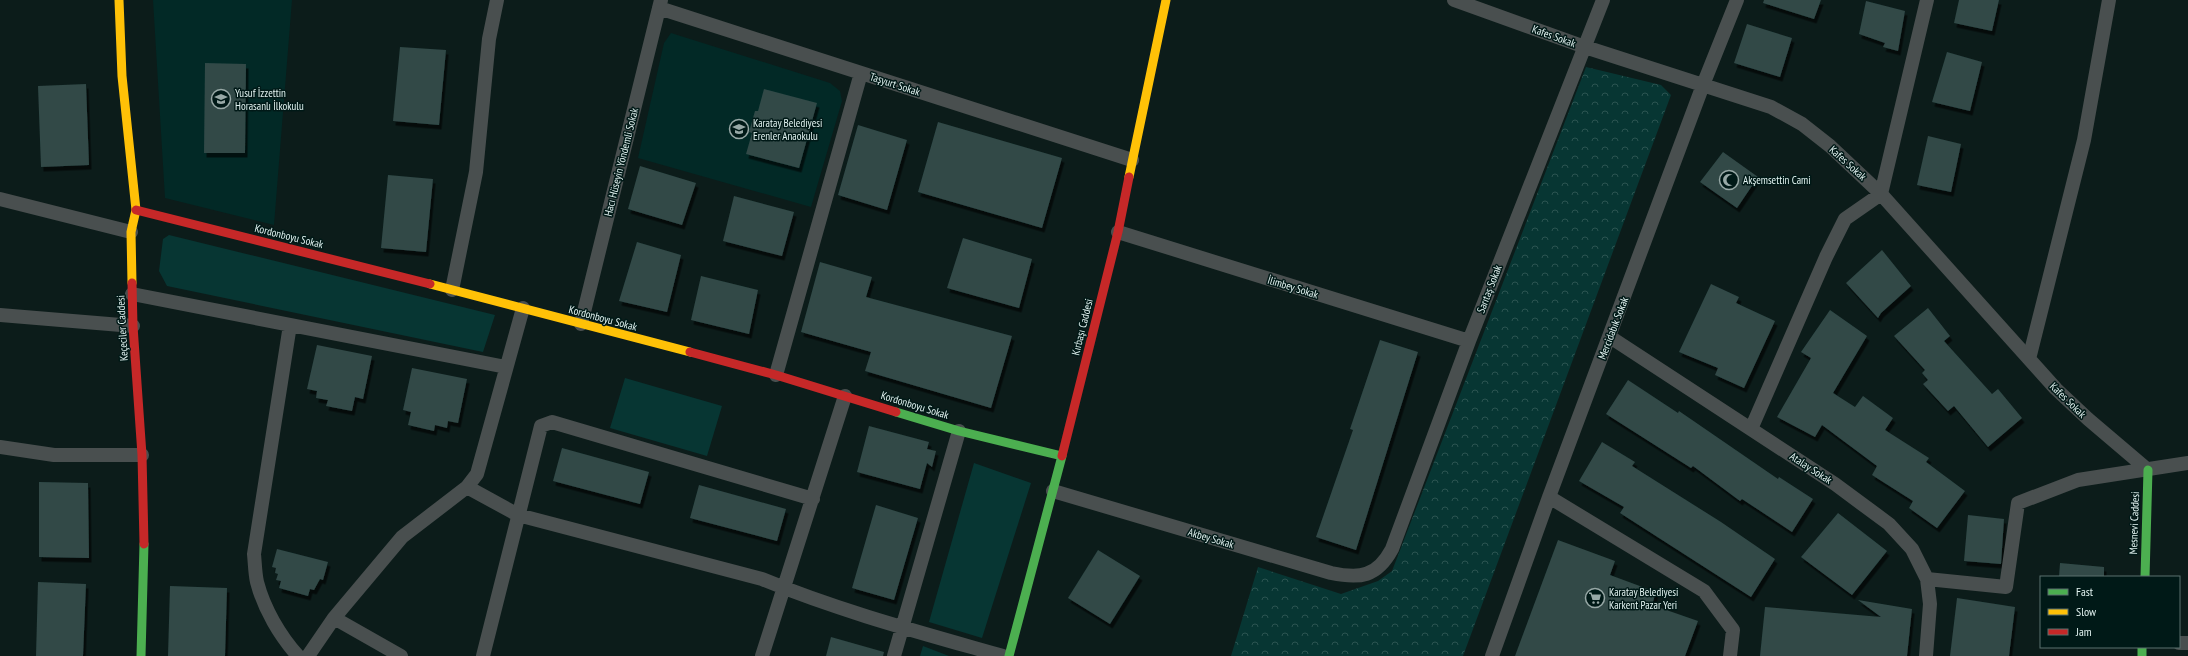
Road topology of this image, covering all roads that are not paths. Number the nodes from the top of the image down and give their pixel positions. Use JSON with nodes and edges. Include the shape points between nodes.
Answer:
{"nodes":[{"id":1,"x":120,"y":0,"type":"edge"},
{"id":2,"x":497,"y":0,"type":"edge"},
{"id":3,"x":1166,"y":0,"type":"edge"},
{"id":4,"x":1454,"y":0,"type":"edge"},
{"id":5,"x":1603,"y":0,"type":"edge"},
{"id":6,"x":1738,"y":0,"type":"edge"},
{"id":7,"x":1927,"y":0,"type":"edge"},
{"id":8,"x":2109,"y":0,"type":"edge"},
{"id":9,"x":660,"y":4,"type":"edge"},
{"id":10,"x":1584,"y":46,"type":"junction"},
{"id":11,"x":861,"y":73,"type":"junction"},
{"id":12,"x":1703,"y":86,"type":"junction"},
{"id":13,"x":1132,"y":160,"type":"junction"},
{"id":14,"x":1881,"y":194,"type":"junction"},
{"id":15,"x":0,"y":199,"type":"edge"},
{"id":16,"x":136,"y":210,"type":"junction"},
{"id":17,"x":131,"y":232,"type":"junction"},
{"id":18,"x":1118,"y":232,"type":"junction"},
{"id":19,"x":452,"y":290,"type":"junction"},
{"id":20,"x":132,"y":294,"type":"junction"},
{"id":21,"x":523,"y":308,"type":"junction"},
{"id":22,"x":0,"y":315,"type":"edge"},
{"id":23,"x":581,"y":324,"type":"junction"},
{"id":24,"x":290,"y":325,"type":"junction"},
{"id":25,"x":133,"y":326,"type":"junction"},
{"id":26,"x":1610,"y":337,"type":"junction"},
{"id":27,"x":1469,"y":341,"type":"junction"},
{"id":28,"x":2029,"y":359,"type":"junction"},
{"id":29,"x":506,"y":367,"type":"junction"},
{"id":30,"x":776,"y":375,"type":"junction"},
{"id":31,"x":845,"y":396,"type":"junction"},
{"id":32,"x":1751,"y":429,"type":"junction"},
{"id":33,"x":959,"y":431,"type":"junction"},
{"id":34,"x":0,"y":447,"type":"edge"},
{"id":35,"x":142,"y":456,"type":"junction"},
{"id":36,"x":1062,"y":456,"type":"junction"},
{"id":37,"x":2188,"y":463,"type":"edge"},
{"id":38,"x":2148,"y":470,"type":"junction"},
{"id":39,"x":467,"y":487,"type":"junction"},
{"id":40,"x":1053,"y":491,"type":"junction"},
{"id":41,"x":1549,"y":497,"type":"junction"},
{"id":42,"x":813,"y":498,"type":"junction"},
{"id":43,"x":518,"y":515,"type":"junction"},
{"id":44,"x":1370,"y":573,"type":"joint"},
{"id":45,"x":2145,"y":576,"type":"edge"},
{"id":46,"x":1927,"y":579,"type":"junction"},
{"id":47,"x":784,"y":588,"type":"junction"},
{"id":48,"x":334,"y":618,"type":"junction"},
{"id":49,"x":902,"y":627,"type":"junction"},
{"id":50,"x":141,"y":656,"type":"edge"},
{"id":51,"x":298,"y":656,"type":"edge"},
{"id":52,"x":308,"y":656,"type":"edge"},
{"id":53,"x":401,"y":656,"type":"edge"},
{"id":54,"x":483,"y":656,"type":"edge"},
{"id":55,"x":762,"y":656,"type":"edge"},
{"id":56,"x":894,"y":656,"type":"edge"},
{"id":57,"x":1003,"y":656,"type":"edge"},
{"id":58,"x":1009,"y":656,"type":"edge"},
{"id":59,"x":1492,"y":656,"type":"edge"},
{"id":60,"x":1730,"y":656,"type":"edge"},
{"id":61,"x":1926,"y":656,"type":"edge"}],
"edges":[{"from":1,"to":16,"type":"street","name":"Keçeciler Caddesi","via":[[122,76]]},
{"from":2,"to":19,"type":"street","via":[[489,39],[476,172]]},
{"from":3,"to":13,"type":"street","name":"Kırbaşı Caddesi"},
{"from":4,"to":10,"type":"street","name":"Kafes Sokak"},
{"from":5,"to":10,"type":"street","name":"Sarıtaş Sokak"},
{"from":6,"to":12,"type":"street","name":"Mercidabık Sokak"},
{"from":7,"to":14,"type":"street"},
{"from":8,"to":28,"type":"street","via":[[2084,140]]},
{"from":9,"to":11,"type":"street","name":"Taşyurt Sokak"},
{"from":9,"to":23,"type":"street","name":"Hacı Hüseyin Yöndemli Sokak"},
{"from":10,"to":12,"type":"street","name":"Kafes Sokak"},
{"from":10,"to":27,"type":"street","name":"Sarıtaş Sokak"},
{"from":11,"to":13,"type":"street","name":"Taşyurt Sokak"},
{"from":11,"to":30,"type":"street"},
{"from":12,"to":14,"type":"street","name":"Kafes Sokak","via":[[1771,107],[1802,124],[1830,146]]},
{"from":12,"to":26,"type":"street","name":"Mercidabık Sokak"},
{"from":13,"to":18,"type":"street","name":"Kırbaşı Caddesi"},
{"from":14,"to":28,"type":"street","name":"Kafes Sokak"},
{"from":14,"to":32,"type":"street","via":[[1845,219]]},
{"from":15,"to":17,"type":"street"},
{"from":16,"to":17,"type":"street","name":"Keçeciler Caddesi"},
{"from":16,"to":19,"type":"street","name":"Kordonboyu Sokak"},
{"from":17,"to":20,"type":"street","name":"Keçeciler Caddesi"},
{"from":18,"to":27,"type":"street","name":"İlimbey Sokak"},
{"from":18,"to":36,"type":"street","name":"Kırbaşı Caddesi"},
{"from":19,"to":21,"type":"street","name":"Kordonboyu Sokak"},
{"from":20,"to":24,"type":"street"},
{"from":20,"to":25,"type":"street","name":"Keçeciler Caddesi"},
{"from":21,"to":23,"type":"street","name":"Kordonboyu Sokak"},
{"from":21,"to":29,"type":"street"},
{"from":22,"to":25,"type":"street"},
{"from":23,"to":30,"type":"street","name":"Kordonboyu Sokak"},
{"from":24,"to":29,"type":"street"},
{"from":24,"to":51,"type":"street","via":[[254,554],[258,583],[271,617],[286,643]]},
{"from":25,"to":35,"type":"street","name":"Keçeciler Caddesi"},
{"from":26,"to":32,"type":"street","name":"Atalay Sokak"},
{"from":26,"to":41,"type":"street","name":"Mercidabık Sokak"},
{"from":27,"to":44,"type":"street","name":"Sarıtaş Sokak","via":[[1392,549],[1384,564]]},
{"from":28,"to":38,"type":"street","name":"Kafes Sokak","via":[[2082,414]]},
{"from":29,"to":39,"type":"street","via":[[477,474]]},
{"from":30,"to":31,"type":"street","name":"Kordonboyu Sokak"},
{"from":31,"to":33,"type":"street","name":"Kordonboyu Sokak"},
{"from":31,"to":42,"type":"street"},
{"from":32,"to":46,"type":"street","name":"Atalay Sokak","via":[[1835,484],[1889,524],[1912,549]]},
{"from":33,"to":36,"type":"street","name":"Kordonboyu Sokak"},
{"from":33,"to":49,"type":"street"},
{"from":34,"to":35,"type":"street","via":[[54,455]]},
{"from":35,"to":50,"type":"street","name":"Keçeciler Caddesi","via":[[144,557]]},
{"from":36,"to":40,"type":"street","name":"Kırbaşı Caddesi"},
{"from":37,"to":38,"type":"street"},
{"from":38,"to":45,"type":"street","name":"Mesnevi Caddesi"},
{"from":38,"to":46,"type":"street","via":[[2078,480],[2018,503],[2006,587]]},
{"from":39,"to":43,"type":"street"},
{"from":39,"to":48,"type":"street","via":[[402,537]]},
{"from":40,"to":44,"type":"street","name":"Akbey Sokak","via":[[1331,573],[1349,577]]},
{"from":40,"to":58,"type":"street","name":"Kırbaşı Caddesi"},
{"from":41,"to":59,"type":"street","name":"Mercidabık Sokak"},
{"from":41,"to":60,"type":"street","via":[[1704,591],[1733,630]]},
{"from":42,"to":43,"type":"street","via":[[552,422],[541,426]]},
{"from":42,"to":47,"type":"street"},
{"from":43,"to":47,"type":"street","via":[[762,579]]},
{"from":43,"to":54,"type":"street"},
{"from":46,"to":61,"type":"street","name":"Atalay Sokak","via":[[1930,604]]},
{"from":47,"to":49,"type":"street"},
{"from":47,"to":55,"type":"street"},
{"from":48,"to":52,"type":"street"},
{"from":48,"to":53,"type":"street"},
{"from":49,"to":56,"type":"street"},
{"from":49,"to":57,"type":"street"}]}
